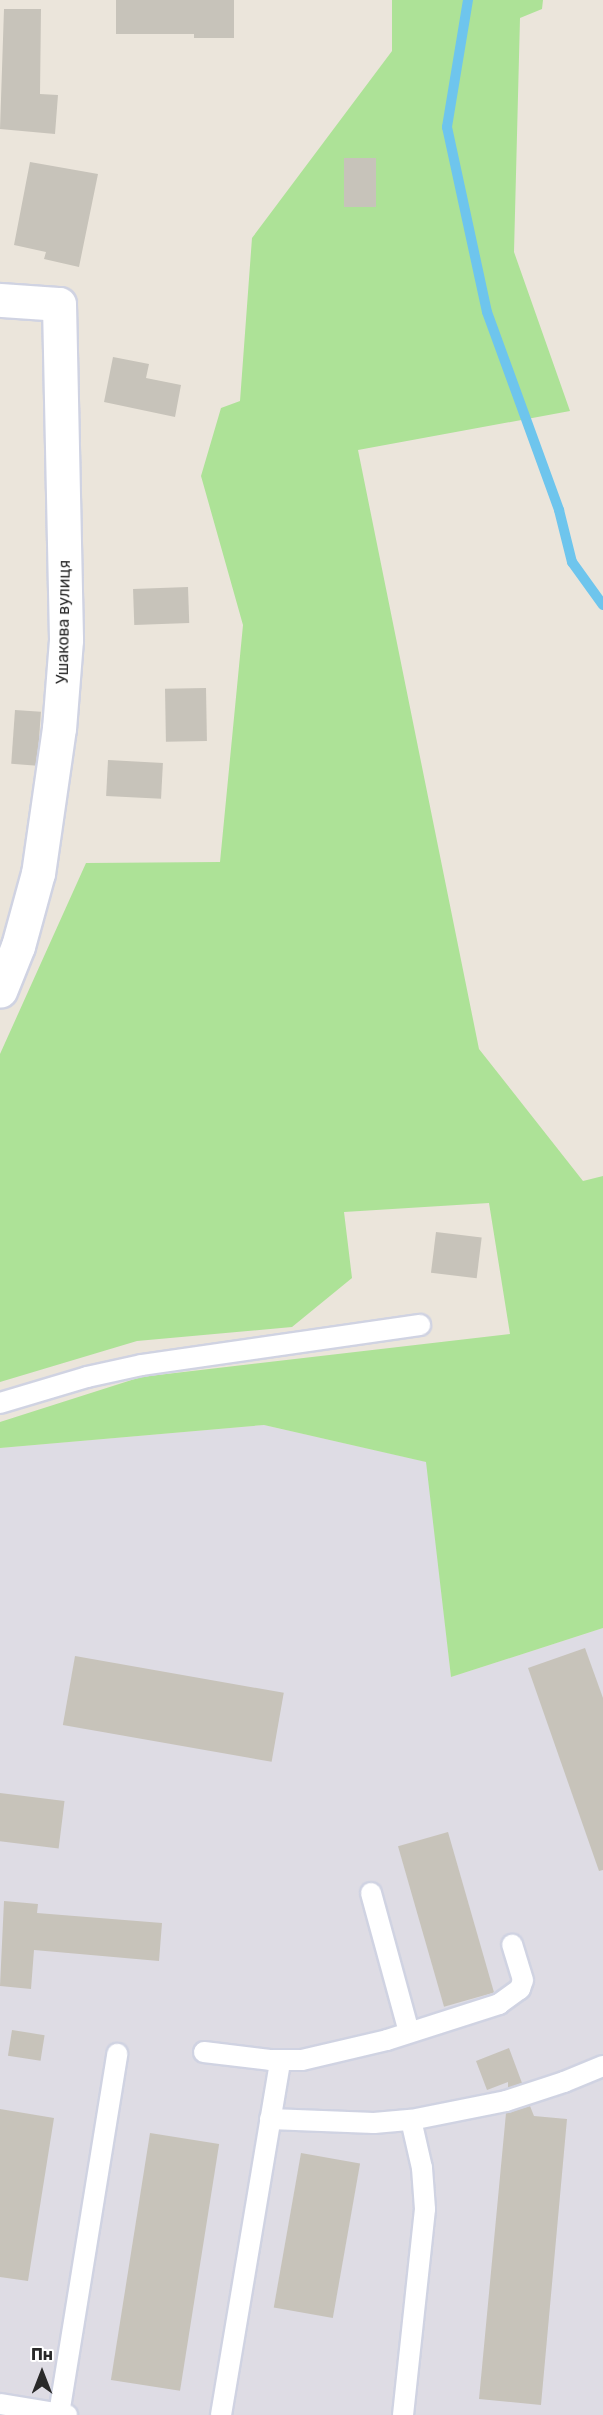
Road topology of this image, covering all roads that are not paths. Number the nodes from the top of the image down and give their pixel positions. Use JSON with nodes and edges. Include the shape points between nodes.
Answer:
{"nodes":[{"id":1,"x":0,"y":300,"type":"edge"},
{"id":2,"x":0,"y":991,"type":"edge"},
{"id":3,"x":420,"y":1325,"type":"dead end"},
{"id":4,"x":0,"y":1403,"type":"edge"},
{"id":5,"x":371,"y":1893,"type":"dead end"},
{"id":6,"x":512,"y":1945,"type":"dead end"},
{"id":7,"x":409,"y":2032,"type":"junction"},
{"id":8,"x":204,"y":2052,"type":"dead end"},
{"id":9,"x":117,"y":2054,"type":"dead end"},
{"id":10,"x":280,"y":2061,"type":"junction"},
{"id":11,"x":603,"y":2066,"type":"edge"},
{"id":12,"x":270,"y":2119,"type":"junction"},
{"id":13,"x":411,"y":2120,"type":"junction"},
{"id":14,"x":0,"y":2404,"type":"edge"},
{"id":15,"x":32,"y":2412,"type":"edge"},
{"id":16,"x":63,"y":2414,"type":"edge"},
{"id":17,"x":221,"y":2415,"type":"edge"},
{"id":18,"x":403,"y":2415,"type":"edge"}],
"edges":[{"from":1,"to":2,"type":"street","name":"Ушакова вулиця","via":[[59,304],[66,640],[59,728],[39,873]]},
{"from":3,"to":4,"type":"lane","via":[[142,1365]]},
{"from":5,"to":7,"type":"lane"},
{"from":6,"to":7,"type":"lane","via":[[523,1980],[511,1998]]},
{"from":7,"to":10,"type":"lane","via":[[323,2056]]},
{"from":8,"to":10,"type":"lane"},
{"from":9,"to":16,"type":"lane"},
{"from":10,"to":12,"type":"lane"},
{"from":11,"to":13,"type":"lane","via":[[506,2101]]},
{"from":12,"to":13,"type":"lane","via":[[374,2123]]},
{"from":12,"to":17,"type":"lane"},
{"from":13,"to":18,"type":"lane","via":[[422,2168],[425,2209]]},
{"from":14,"to":15,"type":"lane"},
{"from":15,"to":16,"type":"lane"}]}
